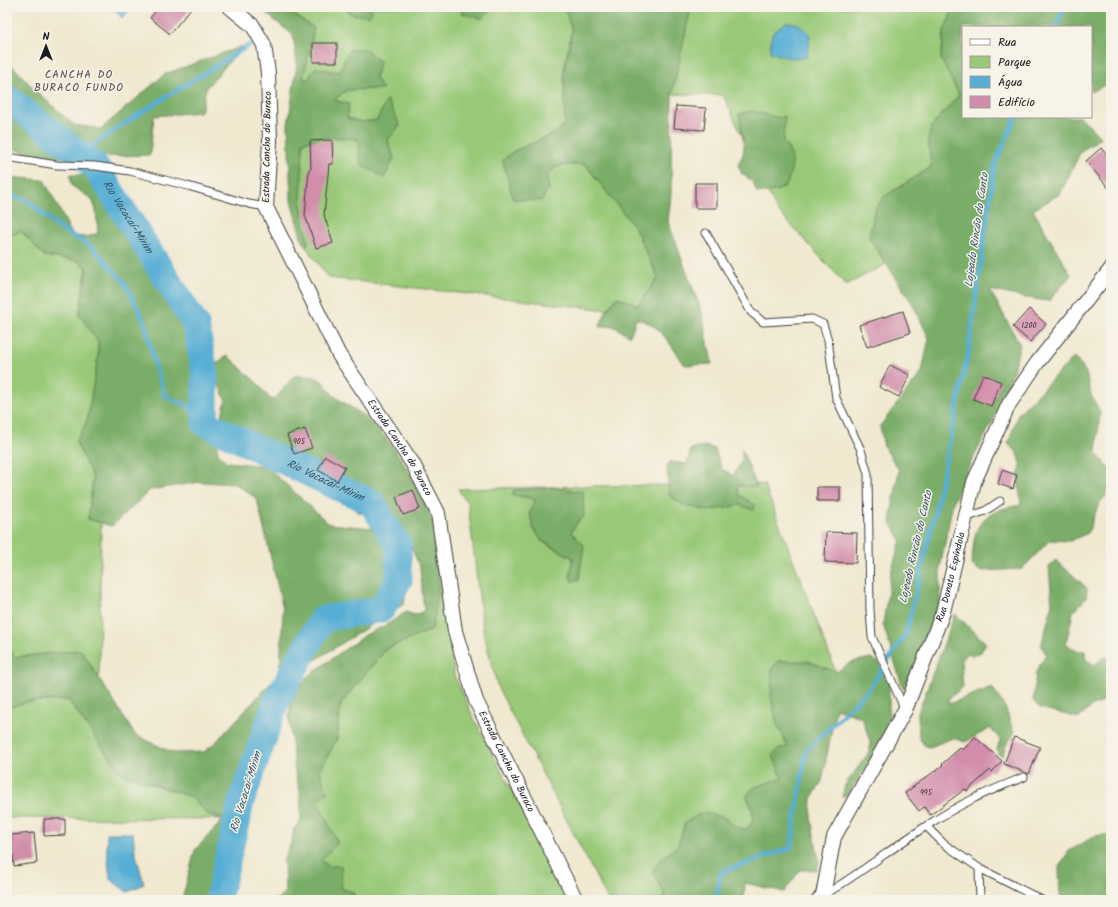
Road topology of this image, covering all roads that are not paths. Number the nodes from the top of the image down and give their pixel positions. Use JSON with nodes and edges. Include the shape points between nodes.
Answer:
{"nodes":[{"id":1,"x":230,"y":7,"type":"edge"},
{"id":2,"x":7,"y":157,"type":"edge"},
{"id":3,"x":266,"y":207,"type":"junction"},
{"id":4,"x":706,"y":233,"type":"dead end"},
{"id":5,"x":1111,"y":269,"type":"edge"},
{"id":6,"x":1000,"y":501,"type":"dead end"},
{"id":7,"x":965,"y":518,"type":"junction"},
{"id":8,"x":905,"y":710,"type":"junction"},
{"id":9,"x":1024,"y":777,"type":"dead end"},
{"id":10,"x":926,"y":826,"type":"junction"},
{"id":11,"x":979,"y":868,"type":"junction"},
{"id":12,"x":821,"y":897,"type":"edge"},
{"id":13,"x":576,"y":900,"type":"edge"},
{"id":14,"x":980,"y":900,"type":"edge"},
{"id":15,"x":1042,"y":900,"type":"edge"}],
"edges":[{"from":1,"to":3,"type":"street","name":"Estrada Cancha do Buraco","via":[[253,26],[264,45],[268,73],[270,133]]},
{"from":2,"to":3,"type":"lane","via":[[57,165],[95,166],[130,171]]},
{"from":3,"to":13,"type":"street","name":"Estrada Cancha do Buraco","via":[[339,355],[414,464],[438,513],[455,631],[476,701]]},
{"from":4,"to":8,"type":"lane","via":[[751,312],[763,322],[812,319],[823,324],[828,340],[836,398],[861,450],[868,474],[872,637]]},
{"from":5,"to":7,"type":"street","name":"Rua Donato Espíndola","via":[[1037,363],[1009,404],[974,482]]},
{"from":6,"to":7,"type":"lane","via":[[985,511]]},
{"from":7,"to":8,"type":"street","name":"Rua Donato Espíndola","via":[[943,612]]},
{"from":8,"to":12,"type":"street","name":"Rua Donato Espíndola","via":[[834,837]]},
{"from":9,"to":10,"type":"lane","via":[[973,799]]},
{"from":10,"to":11,"type":"lane","via":[[944,844]]},
{"from":10,"to":12,"type":"lane"},
{"from":11,"to":14,"type":"lane"},
{"from":11,"to":15,"type":"lane"}]}
